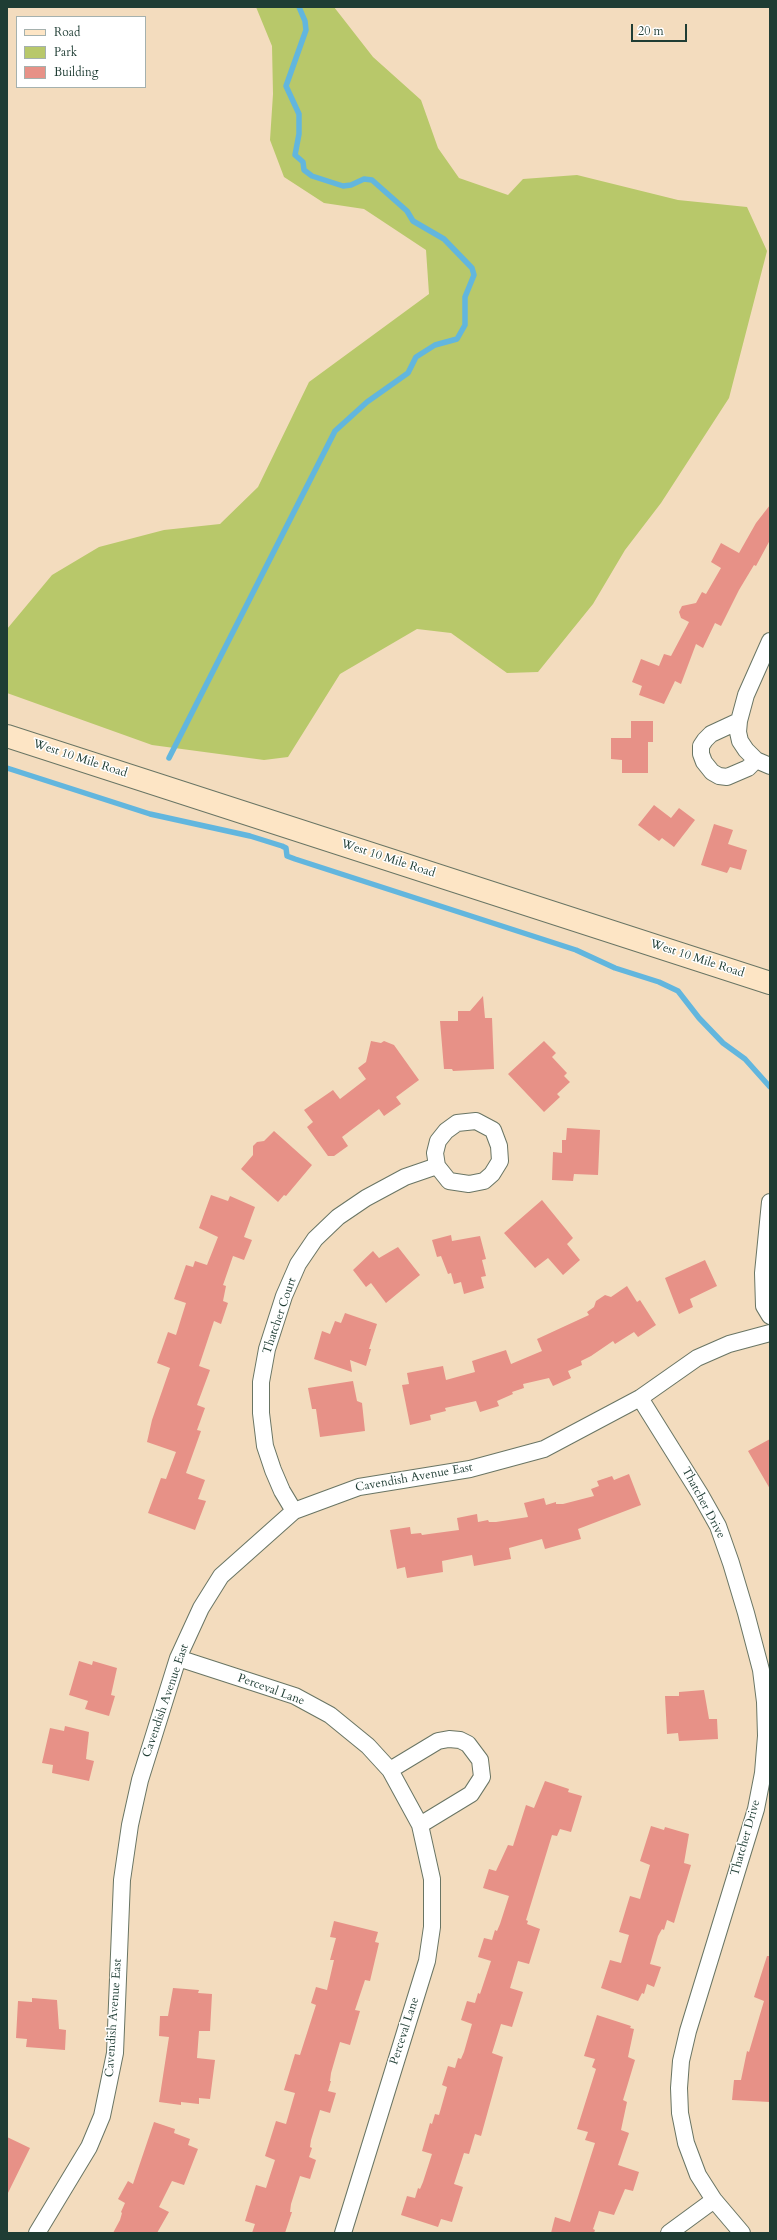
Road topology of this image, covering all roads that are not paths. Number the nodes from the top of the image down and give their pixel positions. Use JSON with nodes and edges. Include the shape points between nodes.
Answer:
{"nodes":[{"id":1,"x":770,"y":641,"type":"edge"},
{"id":2,"x":739,"y":722,"type":"junction"},
{"id":3,"x":7,"y":736,"type":"edge"},
{"id":4,"x":763,"y":763,"type":"edge"},
{"id":5,"x":770,"y":983,"type":"edge"},
{"id":6,"x":437,"y":1166,"type":"junction"},
{"id":7,"x":770,"y":1202,"type":"edge"},
{"id":8,"x":770,"y":1316,"type":"edge"},
{"id":9,"x":770,"y":1333,"type":"edge"},
{"id":10,"x":640,"y":1398,"type":"junction"},
{"id":11,"x":294,"y":1511,"type":"junction"},
{"id":12,"x":178,"y":1658,"type":"junction"},
{"id":13,"x":390,"y":1770,"type":"junction"},
{"id":14,"x":420,"y":1825,"type":"junction"},
{"id":15,"x":714,"y":2200,"type":"junction"},
{"id":16,"x":37,"y":2233,"type":"edge"},
{"id":17,"x":343,"y":2233,"type":"edge"},
{"id":18,"x":669,"y":2233,"type":"edge"},
{"id":19,"x":742,"y":2233,"type":"edge"}],
"edges":[{"from":1,"to":2,"type":"street","via":[[746,694]]},
{"from":2,"to":4,"type":"street","via":[[740,741]]},
{"from":2,"to":4,"type":"street","via":[[711,734],[705,740],[701,746],[704,762],[712,772],[727,777]]},
{"from":3,"to":5,"type":"main road","name":"West 10 Mile Road"},
{"from":6,"to":6,"type":"street","via":[[449,1181],[468,1184],[484,1181],[500,1161],[499,1146],[493,1130],[476,1121],[457,1123],[438,1140],[435,1153]]},
{"from":6,"to":11,"type":"street","name":"Thatcher Court","via":[[406,1177],[366,1198],[338,1217],[315,1239],[284,1296],[267,1349],[261,1382],[261,1414],[265,1446],[271,1464]]},
{"from":7,"to":8,"type":"street","via":[[763,1273],[764,1306]]},
{"from":9,"to":10,"type":"street","name":"Cavendish Avenue East","via":[[729,1344],[697,1358]]},
{"from":10,"to":11,"type":"street","name":"Cavendish Avenue East","via":[[544,1448],[470,1469],[358,1487]]},
{"from":10,"to":15,"type":"street","name":"Thatcher Drive","via":[[718,1526],[746,1613],[761,1670],[765,1702],[763,1773],[756,1809],[681,2061],[678,2088],[686,2143],[698,2175]]},
{"from":11,"to":12,"type":"street","name":"Cavendish Avenue East","via":[[221,1576],[201,1608]]},
{"from":12,"to":13,"type":"street","name":"Perceval Lane","via":[[285,1692],[306,1702],[330,1715],[355,1734]]},
{"from":12,"to":16,"type":"street","name":"Cavendish Avenue East","via":[[140,1780],[130,1825],[122,1880],[114,2053],[107,2097],[89,2147]]},
{"from":13,"to":14,"type":"street","name":"Perceval Lane"},
{"from":13,"to":14,"type":"street","via":[[438,1741],[449,1739],[468,1744],[480,1760],[482,1777],[471,1794]]},
{"from":14,"to":17,"type":"street","name":"Perceval Lane","via":[[432,1879],[432,1927],[428,1955]]},
{"from":15,"to":18,"type":"street"},
{"from":15,"to":19,"type":"street","name":"Thatcher Drive"}]}
